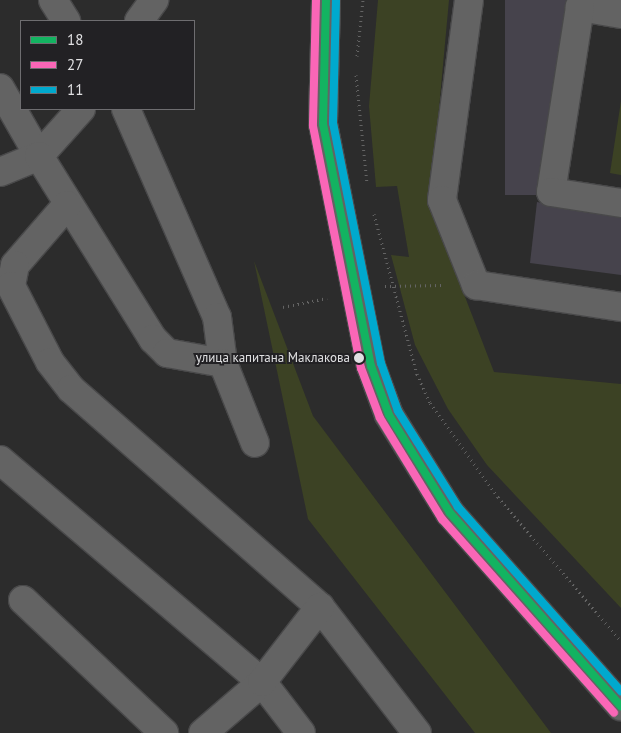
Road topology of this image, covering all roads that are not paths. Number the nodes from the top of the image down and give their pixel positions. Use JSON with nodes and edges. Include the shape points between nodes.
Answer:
{"nodes":[{"id":1,"x":53,"y":0,"type":"edge"},
{"id":2,"x":154,"y":0,"type":"edge"},
{"id":3,"x":326,"y":0,"type":"edge"},
{"id":4,"x":469,"y":0,"type":"edge"},
{"id":5,"x":621,"y":14,"type":"edge"},
{"id":6,"x":65,"y":20,"type":"edge"},
{"id":7,"x":140,"y":20,"type":"edge"},
{"id":8,"x":0,"y":88,"type":"edge"},
{"id":9,"x":80,"y":110,"type":"edge"},
{"id":10,"x":126,"y":110,"type":"edge"},
{"id":11,"x":39,"y":156,"type":"junction"},
{"id":12,"x":0,"y":172,"type":"edge"},
{"id":13,"x":621,"y":203,"type":"edge"},
{"id":14,"x":67,"y":205,"type":"junction"},
{"id":15,"x":621,"y":307,"type":"edge"},
{"id":16,"x":223,"y":363,"type":"junction"},
{"id":17,"x":255,"y":443,"type":"dead end"},
{"id":18,"x":0,"y":460,"type":"edge"},
{"id":19,"x":23,"y":600,"type":"dead end"},
{"id":20,"x":320,"y":607,"type":"junction"},
{"id":21,"x":262,"y":682,"type":"junction"},
{"id":22,"x":621,"y":706,"type":"edge"},
{"id":23,"x":164,"y":733,"type":"edge"},
{"id":24,"x":203,"y":733,"type":"edge"},
{"id":25,"x":301,"y":733,"type":"edge"},
{"id":26,"x":417,"y":733,"type":"edge"}],
"edges":[{"from":1,"to":6,"type":"street"},
{"from":2,"to":7,"type":"street"},
{"from":3,"to":22,"type":"street","via":[[323,124],[371,366],[389,415],[450,513]]},
{"from":4,"to":15,"type":"street","via":[[442,200],[476,285]]},
{"from":5,"to":13,"type":"street","via":[[580,7],[551,192]]},
{"from":8,"to":11,"type":"street"},
{"from":9,"to":11,"type":"street"},
{"from":10,"to":16,"type":"street","via":[[217,317]]},
{"from":11,"to":12,"type":"street"},
{"from":11,"to":14,"type":"street"},
{"from":14,"to":16,"type":"street","via":[[157,344],[167,353]]},
{"from":14,"to":20,"type":"street","via":[[14,265],[11,286],[50,362],[71,389]]},
{"from":16,"to":17,"type":"street"},
{"from":18,"to":21,"type":"street"},
{"from":19,"to":23,"type":"street"},
{"from":20,"to":21,"type":"street"},
{"from":20,"to":26,"type":"street"},
{"from":21,"to":24,"type":"street"},
{"from":21,"to":25,"type":"street"}]}
